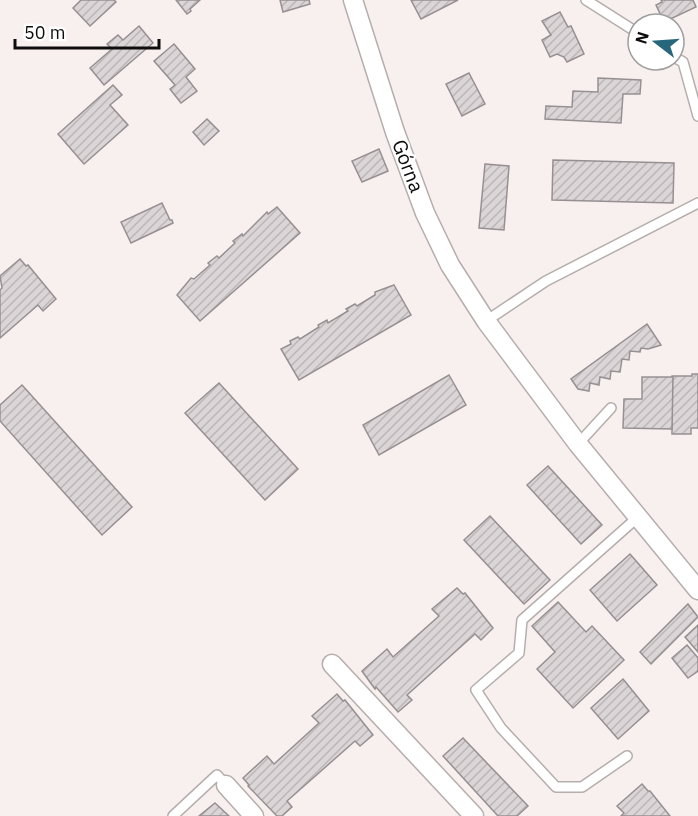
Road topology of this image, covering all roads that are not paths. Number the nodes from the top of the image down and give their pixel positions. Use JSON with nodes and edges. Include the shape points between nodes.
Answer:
{"nodes":[{"id":1,"x":353,"y":0,"type":"edge"},
{"id":2,"x":586,"y":0,"type":"edge"},
{"id":3,"x":626,"y":25,"type":"edge"},
{"id":4,"x":686,"y":72,"type":"edge"},
{"id":5,"x":698,"y":116,"type":"edge"},
{"id":6,"x":698,"y":203,"type":"edge"},
{"id":7,"x":486,"y":321,"type":"junction"},
{"id":8,"x":611,"y":408,"type":"dead end"},
{"id":9,"x":578,"y":444,"type":"junction"},
{"id":10,"x":639,"y":516,"type":"junction"},
{"id":11,"x":698,"y":590,"type":"edge"},
{"id":12,"x":332,"y":664,"type":"dead end"},
{"id":13,"x":627,"y":756,"type":"dead end"},
{"id":14,"x":226,"y":785,"type":"joint"},
{"id":15,"x":173,"y":816,"type":"edge"},
{"id":16,"x":254,"y":816,"type":"edge"},
{"id":17,"x":474,"y":816,"type":"edge"}],
"edges":[{"from":1,"to":7,"type":"street","name":"Górna","via":[[425,213],[450,265]]},
{"from":2,"to":3,"type":"lane"},
{"from":4,"to":5,"type":"lane"},
{"from":6,"to":7,"type":"lane","via":[[546,281]]},
{"from":7,"to":9,"type":"street","name":"Górna"},
{"from":8,"to":9,"type":"lane"},
{"from":9,"to":10,"type":"street","name":"Górna"},
{"from":10,"to":11,"type":"street","name":"Górna"},
{"from":10,"to":13,"type":"lane","via":[[522,620],[519,653],[476,690],[501,728],[556,787],[582,787]]},
{"from":12,"to":17,"type":"street"},
{"from":14,"to":15,"type":"lane","via":[[217,775]]},
{"from":14,"to":16,"type":"street"}]}
